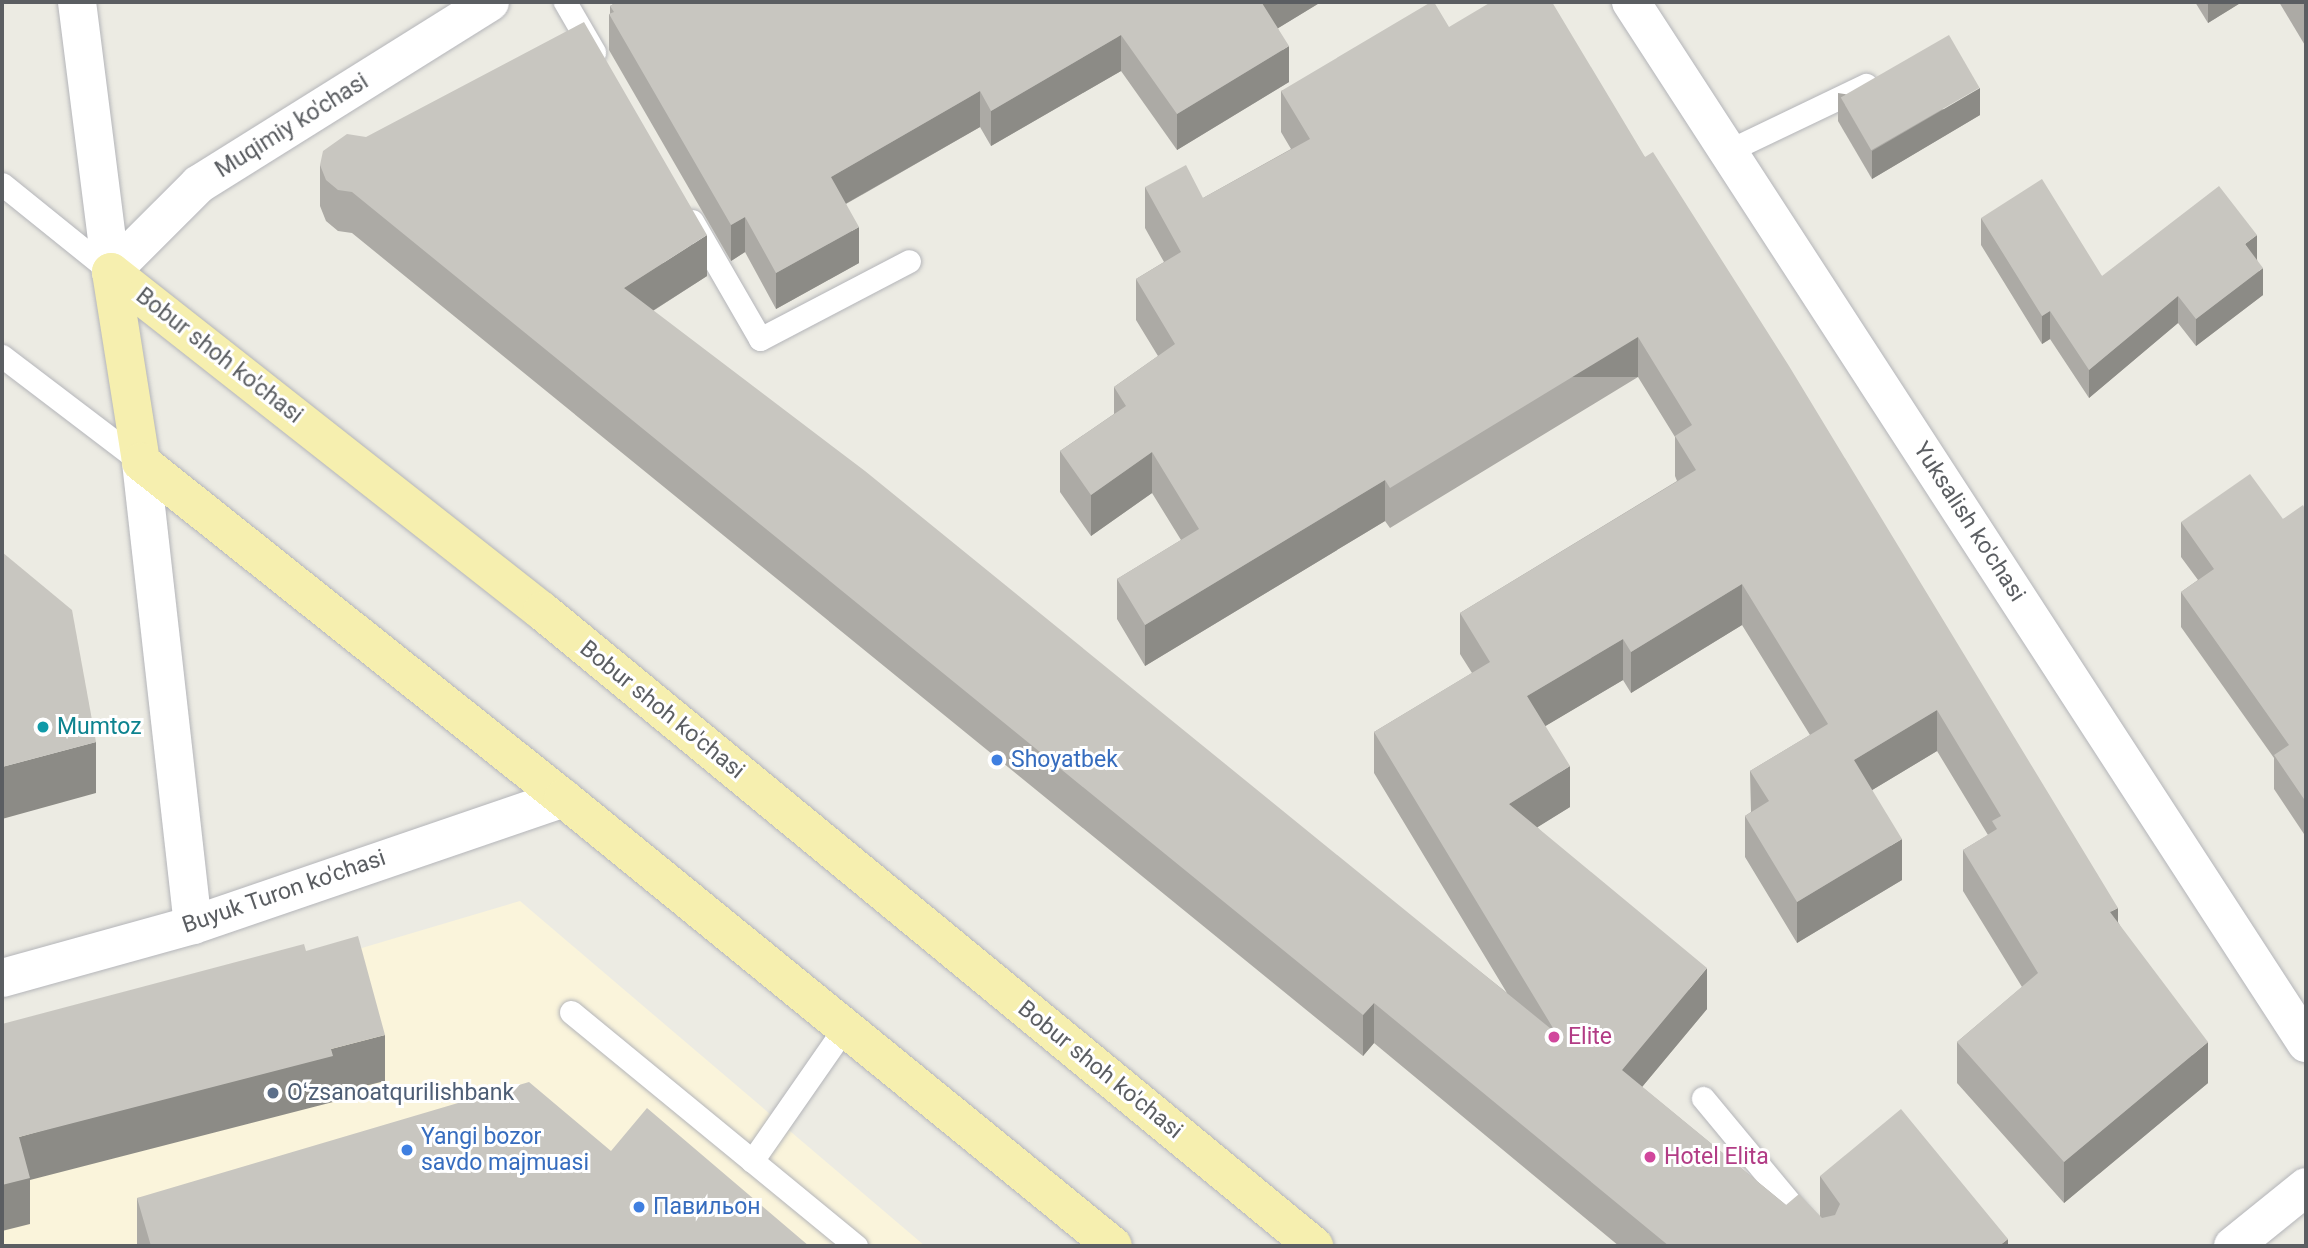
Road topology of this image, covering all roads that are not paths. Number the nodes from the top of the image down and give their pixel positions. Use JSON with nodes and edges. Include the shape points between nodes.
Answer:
{"nodes":[{"id":1,"x":77,"y":2,"type":"edge"},
{"id":2,"x":490,"y":2,"type":"edge"},
{"id":3,"x":565,"y":2,"type":"edge"},
{"id":4,"x":1631,"y":2,"type":"edge"},
{"id":5,"x":607,"y":74,"type":"edge"},
{"id":6,"x":1887,"y":75,"type":"edge"},
{"id":7,"x":1728,"y":151,"type":"junction"},
{"id":8,"x":2,"y":184,"type":"edge"},
{"id":9,"x":683,"y":206,"type":"edge"},
{"id":10,"x":909,"y":261,"type":"dead end"},
{"id":11,"x":111,"y":272,"type":"junction"},
{"id":12,"x":2,"y":356,"type":"edge"},
{"id":13,"x":141,"y":462,"type":"junction"},
{"id":14,"x":563,"y":797,"type":"junction"},
{"id":15,"x":193,"y":925,"type":"junction"},
{"id":16,"x":2,"y":978,"type":"edge"},
{"id":17,"x":571,"y":1012,"type":"dead end"},
{"id":18,"x":845,"y":1027,"type":"junction"},
{"id":19,"x":2306,"y":1043,"type":"edge"},
{"id":20,"x":1703,"y":1098,"type":"dead end"},
{"id":21,"x":752,"y":1161,"type":"junction"},
{"id":22,"x":2306,"y":1187,"type":"edge"},
{"id":23,"x":856,"y":1246,"type":"edge"},
{"id":24,"x":1113,"y":1246,"type":"edge"},
{"id":25,"x":1314,"y":1246,"type":"edge"},
{"id":26,"x":1826,"y":1246,"type":"edge"},
{"id":27,"x":2233,"y":1246,"type":"edge"}],
"edges":[{"from":1,"to":11,"type":"street"},
{"from":2,"to":11,"type":"street","name":"Muqimiy ko'chasi","via":[[199,184]]},
{"from":3,"to":5,"type":"lane"},
{"from":4,"to":7,"type":"street","name":"Yuksalish ko'chasi"},
{"from":6,"to":7,"type":"lane"},
{"from":7,"to":19,"type":"street","name":"Yuksalish ko'chasi"},
{"from":8,"to":11,"type":"lane","name":"Bobur shoh ko'chasi"},
{"from":9,"to":10,"type":"lane","via":[[760,339]]},
{"from":11,"to":13,"type":"main road"},
{"from":11,"to":25,"type":"main road","name":"Bobur shoh ko'chasi","via":[[542,611]]},
{"from":12,"to":13,"type":"lane"},
{"from":13,"to":14,"type":"main road"},
{"from":13,"to":15,"type":"street"},
{"from":14,"to":15,"type":"street","name":"Buyuk Turon ko'chasi"},
{"from":14,"to":18,"type":"main road"},
{"from":15,"to":16,"type":"street","name":"Buyuk Turon ko'chasi"},
{"from":17,"to":21,"type":"lane"},
{"from":18,"to":21,"type":"lane"},
{"from":18,"to":24,"type":"main road"},
{"from":20,"to":26,"type":"lane"},
{"from":21,"to":23,"type":"lane"},
{"from":22,"to":27,"type":"street"}]}
